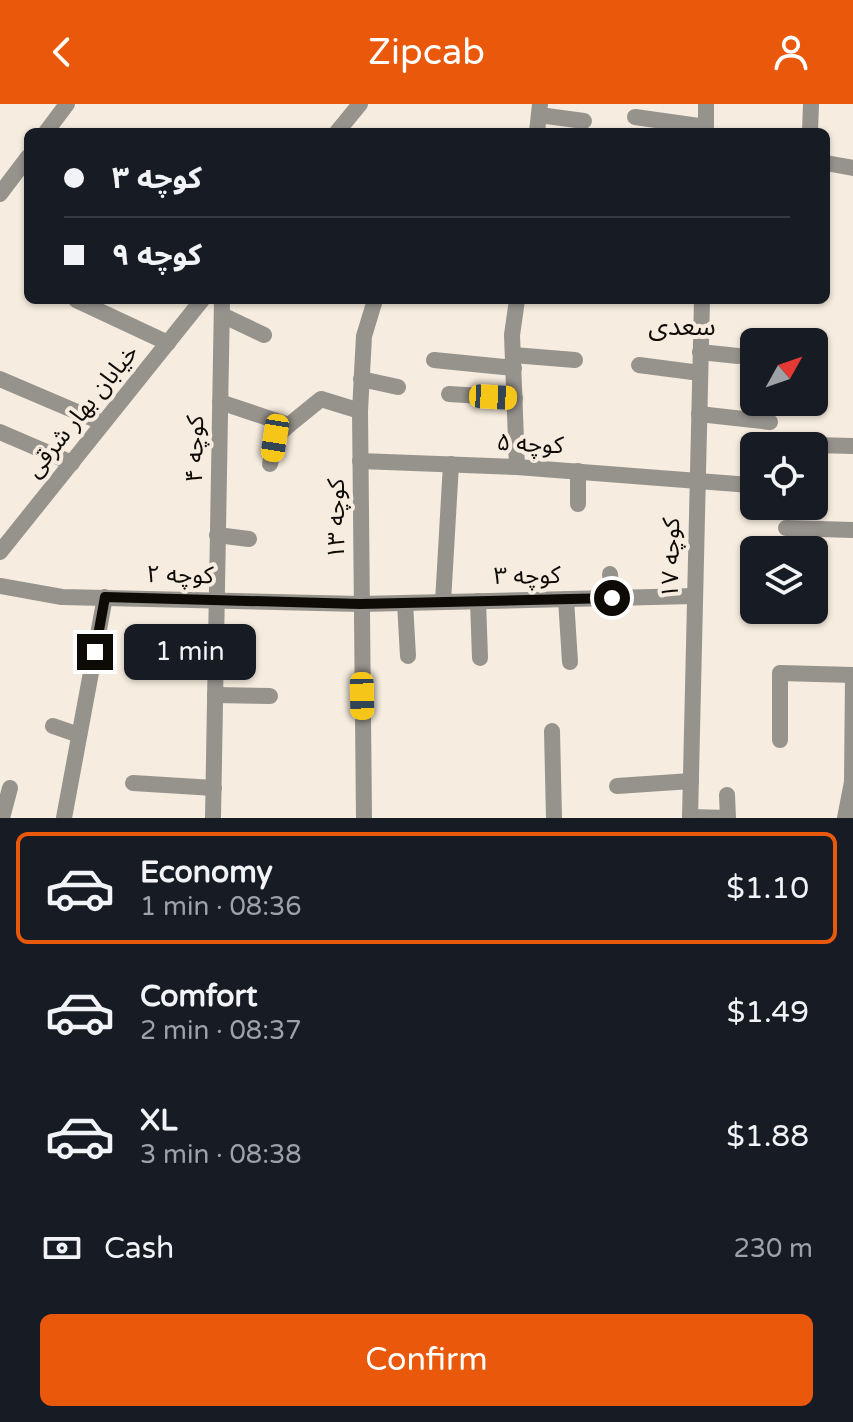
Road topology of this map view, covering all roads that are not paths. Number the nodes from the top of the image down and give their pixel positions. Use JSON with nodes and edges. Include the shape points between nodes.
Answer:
{"nodes":[{"id":1,"x":67,"y":104,"type":"edge"},
{"id":2,"x":360,"y":104,"type":"edge"},
{"id":3,"x":706,"y":104,"type":"edge"},
{"id":4,"x":811,"y":104,"type":"edge"},
{"id":5,"x":539,"y":117,"type":"edge"},
{"id":6,"x":635,"y":117,"type":"dead end"},
{"id":7,"x":584,"y":121,"type":"dead end"},
{"id":8,"x":49,"y":128,"type":"edge"},
{"id":9,"x":344,"y":128,"type":"edge"},
{"id":10,"x":700,"y":128,"type":"edge"},
{"id":11,"x":706,"y":128,"type":"edge"},
{"id":12,"x":810,"y":128,"type":"edge"},
{"id":13,"x":24,"y":162,"type":"edge"},
{"id":14,"x":830,"y":164,"type":"edge"},
{"id":15,"x":853,"y":168,"type":"edge"},
{"id":16,"x":0,"y":194,"type":"edge"},
{"id":17,"x":85,"y":304,"type":"edge"},
{"id":18,"x":199,"y":304,"type":"edge"},
{"id":19,"x":374,"y":304,"type":"edge"},
{"id":20,"x":516,"y":304,"type":"edge"},
{"id":21,"x":702,"y":304,"type":"edge"},
{"id":22,"x":222,"y":308,"type":"edge"},
{"id":23,"x":264,"y":335,"type":"dead end"},
{"id":24,"x":168,"y":343,"type":"junction"},
{"id":25,"x":700,"y":352,"type":"junction"},
{"id":26,"x":738,"y":356,"type":"dead end"},
{"id":27,"x":434,"y":360,"type":"dead end"},
{"id":28,"x":575,"y":360,"type":"dead end"},
{"id":29,"x":513,"y":362,"type":"junction"},
{"id":30,"x":639,"y":365,"type":"dead end"},
{"id":31,"x":700,"y":373,"type":"junction"},
{"id":32,"x":0,"y":379,"type":"edge"},
{"id":33,"x":361,"y":379,"type":"junction"},
{"id":34,"x":398,"y":387,"type":"dead end"},
{"id":35,"x":449,"y":394,"type":"dead end"},
{"id":36,"x":515,"y":398,"type":"junction"},
{"id":37,"x":220,"y":402,"type":"junction"},
{"id":38,"x":360,"y":411,"type":"junction"},
{"id":39,"x":699,"y":414,"type":"junction"},
{"id":40,"x":770,"y":422,"type":"dead end"},
{"id":41,"x":103,"y":423,"type":"junction"},
{"id":42,"x":289,"y":425,"type":"junction"},
{"id":43,"x":0,"y":432,"type":"edge"},
{"id":44,"x":828,"y":445,"type":"edge"},
{"id":45,"x":853,"y":446,"type":"edge"},
{"id":46,"x":360,"y":461,"type":"junction"},
{"id":47,"x":72,"y":463,"type":"junction"},
{"id":48,"x":270,"y":464,"type":"dead end"},
{"id":49,"x":451,"y":464,"type":"junction"},
{"id":50,"x":517,"y":467,"type":"junction"},
{"id":51,"x":578,"y":471,"type":"junction"},
{"id":52,"x":697,"y":478,"type":"junction"},
{"id":53,"x":740,"y":484,"type":"edge"},
{"id":54,"x":578,"y":504,"type":"dead end"},
{"id":55,"x":786,"y":528,"type":"dead end"},
{"id":56,"x":853,"y":530,"type":"edge"},
{"id":57,"x":217,"y":535,"type":"junction"},
{"id":58,"x":249,"y":539,"type":"dead end"},
{"id":59,"x":3,"y":544,"type":"edge"},
{"id":60,"x":610,"y":574,"type":"dead end"},
{"id":61,"x":0,"y":586,"type":"edge"},
{"id":62,"x":694,"y":596,"type":"junction"},
{"id":63,"x":105,"y":597,"type":"junction"},
{"id":64,"x":612,"y":598,"type":"junction"},
{"id":65,"x":216,"y":599,"type":"junction"},
{"id":66,"x":566,"y":599,"type":"junction"},
{"id":67,"x":478,"y":601,"type":"junction"},
{"id":68,"x":443,"y":602,"type":"junction"},
{"id":69,"x":405,"y":603,"type":"junction"},
{"id":70,"x":360,"y":604,"type":"junction"},
{"id":71,"x":408,"y":656,"type":"dead end"},
{"id":72,"x":480,"y":658,"type":"dead end"},
{"id":73,"x":570,"y":662,"type":"dead end"},
{"id":74,"x":853,"y":677,"type":"edge"},
{"id":75,"x":215,"y":695,"type":"junction"},
{"id":76,"x":270,"y":696,"type":"dead end"},
{"id":77,"x":53,"y":726,"type":"dead end"},
{"id":78,"x":552,"y":731,"type":"dead end"},
{"id":79,"x":79,"y":735,"type":"junction"},
{"id":80,"x":780,"y":740,"type":"dead end"},
{"id":81,"x":691,"y":781,"type":"junction"},
{"id":82,"x":133,"y":783,"type":"dead end"},
{"id":83,"x":617,"y":786,"type":"dead end"},
{"id":84,"x":10,"y":788,"type":"dead end"},
{"id":85,"x":214,"y":788,"type":"junction"},
{"id":86,"x":727,"y":795,"type":"dead end"},
{"id":87,"x":2,"y":818,"type":"edge"},
{"id":88,"x":64,"y":818,"type":"edge"},
{"id":89,"x":213,"y":818,"type":"edge"},
{"id":90,"x":364,"y":818,"type":"edge"},
{"id":91,"x":554,"y":818,"type":"edge"},
{"id":92,"x":690,"y":818,"type":"edge"},
{"id":93,"x":845,"y":818,"type":"edge"}],
"edges":[{"from":1,"to":8,"type":"street"},
{"from":2,"to":9,"type":"street"},
{"from":3,"to":11,"type":"street"},
{"from":4,"to":12,"type":"street"},
{"from":5,"to":7,"type":"street"},
{"from":6,"to":10,"type":"street"},
{"from":13,"to":16,"type":"street"},
{"from":14,"to":15,"type":"street"},
{"from":17,"to":24,"type":"street"},
{"from":18,"to":24,"type":"street","name":"خیابان بهار شرقی"},
{"from":19,"to":33,"type":"street","name":"کوچه ۱۳","via":[[364,336]]},
{"from":20,"to":29,"type":"street"},
{"from":21,"to":25,"type":"street","name":"کوچه ۱۷"},
{"from":22,"to":23,"type":"street"},
{"from":22,"to":37,"type":"street","name":"کوچه ۴"},
{"from":24,"to":41,"type":"street","name":"خیابان بهار شرقی"},
{"from":25,"to":26,"type":"street"},
{"from":25,"to":31,"type":"street","name":"کوچه ۱۷"},
{"from":27,"to":29,"type":"street"},
{"from":28,"to":29,"type":"street"},
{"from":29,"to":36,"type":"street"},
{"from":30,"to":31,"type":"street"},
{"from":31,"to":39,"type":"street","name":"کوچه ۱۷"},
{"from":32,"to":41,"type":"street"},
{"from":33,"to":34,"type":"street"},
{"from":33,"to":38,"type":"street","name":"کوچه ۱۳"},
{"from":35,"to":36,"type":"street"},
{"from":36,"to":50,"type":"street"},
{"from":37,"to":42,"type":"street"},
{"from":37,"to":57,"type":"street","name":"کوچه ۴"},
{"from":38,"to":42,"type":"street","via":[[321,399]]},
{"from":38,"to":46,"type":"street","name":"کوچه ۱۳"},
{"from":39,"to":40,"type":"street"},
{"from":39,"to":52,"type":"street","name":"کوچه ۱۷"},
{"from":41,"to":47,"type":"street","name":"خیابان بهار شرقی"},
{"from":42,"to":48,"type":"street","via":[[275,438]]},
{"from":43,"to":47,"type":"street"},
{"from":44,"to":45,"type":"street"},
{"from":46,"to":49,"type":"street","name":"کوچه ۵"},
{"from":46,"to":70,"type":"street","name":"کوچه ۱۳"},
{"from":47,"to":59,"type":"street","name":"خیابان بهار شرقی"},
{"from":49,"to":50,"type":"street","name":"کوچه ۵"},
{"from":49,"to":68,"type":"street"},
{"from":50,"to":51,"type":"street","name":"کوچه ۵"},
{"from":51,"to":52,"type":"street","name":"کوچه ۵"},
{"from":51,"to":54,"type":"street"},
{"from":52,"to":53,"type":"street","name":"کوچه ۵"},
{"from":52,"to":62,"type":"street","name":"کوچه ۱۷"},
{"from":55,"to":56,"type":"street"},
{"from":57,"to":58,"type":"street"},
{"from":57,"to":65,"type":"street","name":"کوچه ۴"},
{"from":60,"to":64,"type":"street"},
{"from":61,"to":63,"type":"street","name":"کوچه ۲","via":[[62,597]]},
{"from":62,"to":64,"type":"street","name":"کوچه ۳"},
{"from":62,"to":81,"type":"street","name":"کوچه ۱۷"},
{"from":63,"to":65,"type":"street","name":"کوچه ۲"},
{"from":63,"to":79,"type":"street"},
{"from":64,"to":66,"type":"street","name":"کوچه ۳"},
{"from":65,"to":70,"type":"street","name":"کوچه ۲"},
{"from":65,"to":75,"type":"street","name":"کوچه ۴"},
{"from":66,"to":67,"type":"street","name":"کوچه ۳"},
{"from":66,"to":73,"type":"street"},
{"from":67,"to":68,"type":"street","name":"کوچه ۳"},
{"from":67,"to":72,"type":"street"},
{"from":68,"to":69,"type":"street","name":"کوچه ۳"},
{"from":69,"to":70,"type":"street","name":"کوچه ۳"},
{"from":69,"to":71,"type":"street"},
{"from":70,"to":90,"type":"street","name":"کوچه ۱۳"},
{"from":74,"to":80,"type":"street","via":[[780,673]]},
{"from":74,"to":93,"type":"street","via":[[852,782]]},
{"from":75,"to":76,"type":"street"},
{"from":75,"to":85,"type":"street","name":"کوچه ۴"},
{"from":77,"to":79,"type":"street"},
{"from":78,"to":91,"type":"street"},
{"from":79,"to":88,"type":"street"},
{"from":81,"to":83,"type":"street"},
{"from":81,"to":92,"type":"street","name":"کوچه ۱۷"},
{"from":82,"to":85,"type":"street"},
{"from":84,"to":87,"type":"street"},
{"from":85,"to":89,"type":"street","name":"کوچه ۴"},
{"from":86,"to":92,"type":"street","via":[[728,818]]}]}
